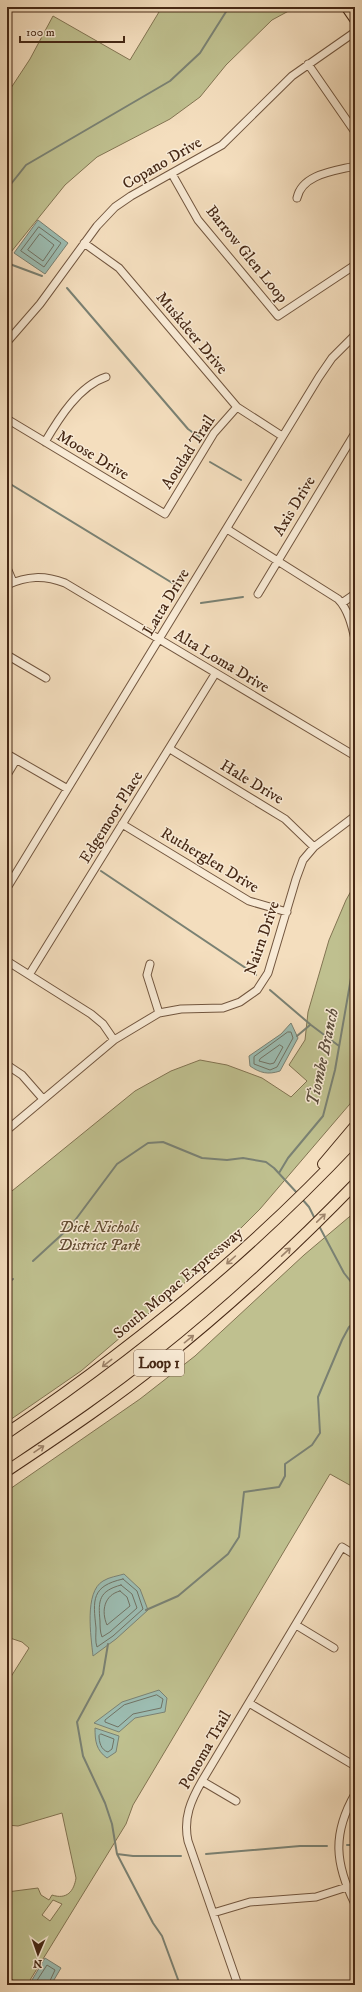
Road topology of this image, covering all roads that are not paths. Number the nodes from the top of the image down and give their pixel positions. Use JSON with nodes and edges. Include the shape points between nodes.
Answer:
{"nodes":[{"id":1,"x":346,"y":7,"type":"edge"},
{"id":2,"x":355,"y":20,"type":"edge"},
{"id":3,"x":355,"y":32,"type":"edge"},
{"id":4,"x":308,"y":64,"type":"junction"},
{"id":5,"x":355,"y":132,"type":"edge"},
{"id":6,"x":355,"y":166,"type":"edge"},
{"id":7,"x":172,"y":174,"type":"junction"},
{"id":8,"x":297,"y":198,"type":"dead end"},
{"id":9,"x":84,"y":243,"type":"junction"},
{"id":10,"x":355,"y":265,"type":"edge"},
{"id":11,"x":355,"y":335,"type":"edge"},
{"id":12,"x":7,"y":342,"type":"edge"},
{"id":13,"x":106,"y":377,"type":"dead end"},
{"id":14,"x":237,"y":408,"type":"junction"},
{"id":15,"x":7,"y":418,"type":"edge"},
{"id":16,"x":355,"y":433,"type":"edge"},
{"id":17,"x":282,"y":436,"type":"junction"},
{"id":18,"x":45,"y":442,"type":"junction"},
{"id":19,"x":165,"y":514,"type":"joint"},
{"id":20,"x":226,"y":529,"type":"junction"},
{"id":21,"x":277,"y":560,"type":"junction"},
{"id":22,"x":7,"y":568,"type":"edge"},
{"id":23,"x":10,"y":584,"type":"edge"},
{"id":24,"x":258,"y":594,"type":"dead end"},
{"id":25,"x":355,"y":594,"type":"edge"},
{"id":26,"x":342,"y":603,"type":"junction"},
{"id":27,"x":159,"y":639,"type":"junction"},
{"id":28,"x":355,"y":639,"type":"edge"},
{"id":29,"x":7,"y":655,"type":"edge"},
{"id":30,"x":216,"y":674,"type":"junction"},
{"id":31,"x":46,"y":678,"type":"dead end"},
{"id":32,"x":170,"y":749,"type":"junction"},
{"id":33,"x":7,"y":754,"type":"edge"},
{"id":34,"x":355,"y":756,"type":"edge"},
{"id":35,"x":16,"y":760,"type":"junction"},
{"id":36,"x":7,"y":775,"type":"edge"},
{"id":37,"x":66,"y":788,"type":"junction"},
{"id":38,"x":355,"y":816,"type":"edge"},
{"id":39,"x":122,"y":824,"type":"junction"},
{"id":40,"x":314,"y":847,"type":"junction"},
{"id":41,"x":7,"y":888,"type":"edge"},
{"id":42,"x":287,"y":912,"type":"junction"},
{"id":43,"x":7,"y":961,"type":"edge"},
{"id":44,"x":150,"y":964,"type":"dead end"},
{"id":45,"x":29,"y":975,"type":"junction"},
{"id":46,"x":159,"y":1012,"type":"junction"},
{"id":47,"x":114,"y":1040,"type":"junction"},
{"id":48,"x":7,"y":1065,"type":"edge"},
{"id":49,"x":43,"y":1099,"type":"junction"},
{"id":50,"x":355,"y":1126,"type":"edge"},
{"id":51,"x":7,"y":1130,"type":"edge"},
{"id":52,"x":355,"y":1140,"type":"edge"},
{"id":53,"x":322,"y":1169,"type":"junction"},
{"id":54,"x":355,"y":1184,"type":"edge"},
{"id":55,"x":7,"y":1433,"type":"edge"},
{"id":56,"x":7,"y":1471,"type":"edge"},
{"id":57,"x":355,"y":1555,"type":"edge"},
{"id":58,"x":296,"y":1625,"type":"junction"},
{"id":59,"x":334,"y":1648,"type":"dead end"},
{"id":60,"x":249,"y":1703,"type":"junction"},
{"id":61,"x":355,"y":1766,"type":"edge"},
{"id":62,"x":202,"y":1781,"type":"junction"},
{"id":63,"x":355,"y":1794,"type":"edge"},
{"id":64,"x":236,"y":1801,"type":"dead end"},
{"id":65,"x":347,"y":1887,"type":"junction"},
{"id":66,"x":355,"y":1904,"type":"edge"},
{"id":67,"x":213,"y":1913,"type":"junction"},
{"id":68,"x":238,"y":1985,"type":"edge"}],
"edges":[{"from":1,"to":2,"type":"main road"},
{"from":3,"to":4,"type":"street","name":"Copano Drive"},
{"from":4,"to":5,"type":"street"},
{"from":4,"to":7,"type":"street","name":"Copano Drive","via":[[284,83],[228,140]]},
{"from":6,"to":8,"type":"street","via":[[312,179],[301,187]]},
{"from":7,"to":9,"type":"street","name":"Copano Drive","via":[[123,201],[106,216]]},
{"from":7,"to":10,"type":"street","name":"Barrow Glen Loop","via":[[198,220],[278,316]]},
{"from":9,"to":12,"type":"street","name":"Copano Drive","via":[[40,304]]},
{"from":9,"to":14,"type":"street","name":"Muskdeer Drive","via":[[119,268]]},
{"from":11,"to":17,"type":"street","name":"Latta Drive","via":[[332,358]]},
{"from":13,"to":18,"type":"street","via":[[90,385],[64,413]]},
{"from":14,"to":17,"type":"street","name":"Muskdeer Drive"},
{"from":14,"to":19,"type":"street","name":"Aoudad Trail","via":[[214,432]]},
{"from":15,"to":18,"type":"street","name":"Moose Drive"},
{"from":16,"to":21,"type":"street","name":"Axis Drive"},
{"from":17,"to":20,"type":"street","name":"Latta Drive"},
{"from":18,"to":19,"type":"street","name":"Moose Drive"},
{"from":20,"to":21,"type":"street"},
{"from":20,"to":27,"type":"street","name":"Latta Drive"},
{"from":21,"to":24,"type":"street","name":"Axis Drive"},
{"from":21,"to":26,"type":"street"},
{"from":22,"to":23,"type":"street"},
{"from":23,"to":27,"type":"street","name":"Alta Loma Drive","via":[[22,579],[40,577],[65,582]]},
{"from":25,"to":26,"type":"street"},
{"from":26,"to":28,"type":"street"},
{"from":27,"to":30,"type":"street","name":"Alta Loma Drive"},
{"from":27,"to":37,"type":"street","name":"Latta Drive"},
{"from":29,"to":31,"type":"street"},
{"from":30,"to":32,"type":"street","name":"Edgemoor Place"},
{"from":30,"to":34,"type":"street","name":"Alta Loma Drive"},
{"from":32,"to":39,"type":"street","name":"Edgemoor Place"},
{"from":32,"to":40,"type":"street","name":"Hale Drive","via":[[285,819]]},
{"from":33,"to":35,"type":"street"},
{"from":35,"to":36,"type":"street"},
{"from":35,"to":37,"type":"street"},
{"from":37,"to":41,"type":"street","name":"Latta Drive"},
{"from":38,"to":40,"type":"street","name":"Nairn Drive"},
{"from":39,"to":42,"type":"street","name":"Rutherglen Drive","via":[[250,901]]},
{"from":39,"to":45,"type":"street","name":"Edgemoor Place"},
{"from":40,"to":42,"type":"street","name":"Nairn Drive","via":[[303,860]]},
{"from":42,"to":46,"type":"street","name":"Nairn Drive","via":[[268,973],[257,990],[240,1002],[223,1008]]},
{"from":43,"to":45,"type":"street"},
{"from":44,"to":46,"type":"street","via":[[147,974]]},
{"from":45,"to":47,"type":"street","via":[[91,1014],[103,1024]]},
{"from":46,"to":47,"type":"street","name":"Nairn Drive"},
{"from":47,"to":49,"type":"street","name":"Nairn Drive"},
{"from":48,"to":49,"type":"street","via":[[22,1075]]},
{"from":49,"to":51,"type":"street","name":"Nairn Drive"},
{"from":50,"to":53,"type":"highway"},
{"from":52,"to":53,"type":"highway","name":"South Mopac Expressway","number":"Loop 1"},
{"from":53,"to":55,"type":"highway","name":"South Mopac Expressway","number":"Loop 1","one_way":true,"via":[[312,1183],[280,1214],[190,1296],[90,1376]]},
{"from":56,"to":54,"type":"highway","number":"Loop 1","one_way":true,"via":[[159,1363],[210,1321],[299,1240]]},
{"from":57,"to":58,"type":"street","name":"Ponoma Trail","via":[[342,1547]]},
{"from":58,"to":59,"type":"street"},
{"from":58,"to":60,"type":"street","name":"Ponoma Trail"},
{"from":60,"to":61,"type":"street"},
{"from":60,"to":62,"type":"street","name":"Ponoma Trail"},
{"from":62,"to":64,"type":"street"},
{"from":62,"to":67,"type":"street","name":"Ponoma Trail","via":[[190,1804],[186,1834]]},
{"from":63,"to":65,"type":"street","via":[[344,1815],[339,1835],[339,1862]]},
{"from":65,"to":66,"type":"street"},
{"from":65,"to":67,"type":"street","via":[[316,1897],[250,1902]]},
{"from":67,"to":68,"type":"street","name":"Ponoma Trail"}]}
